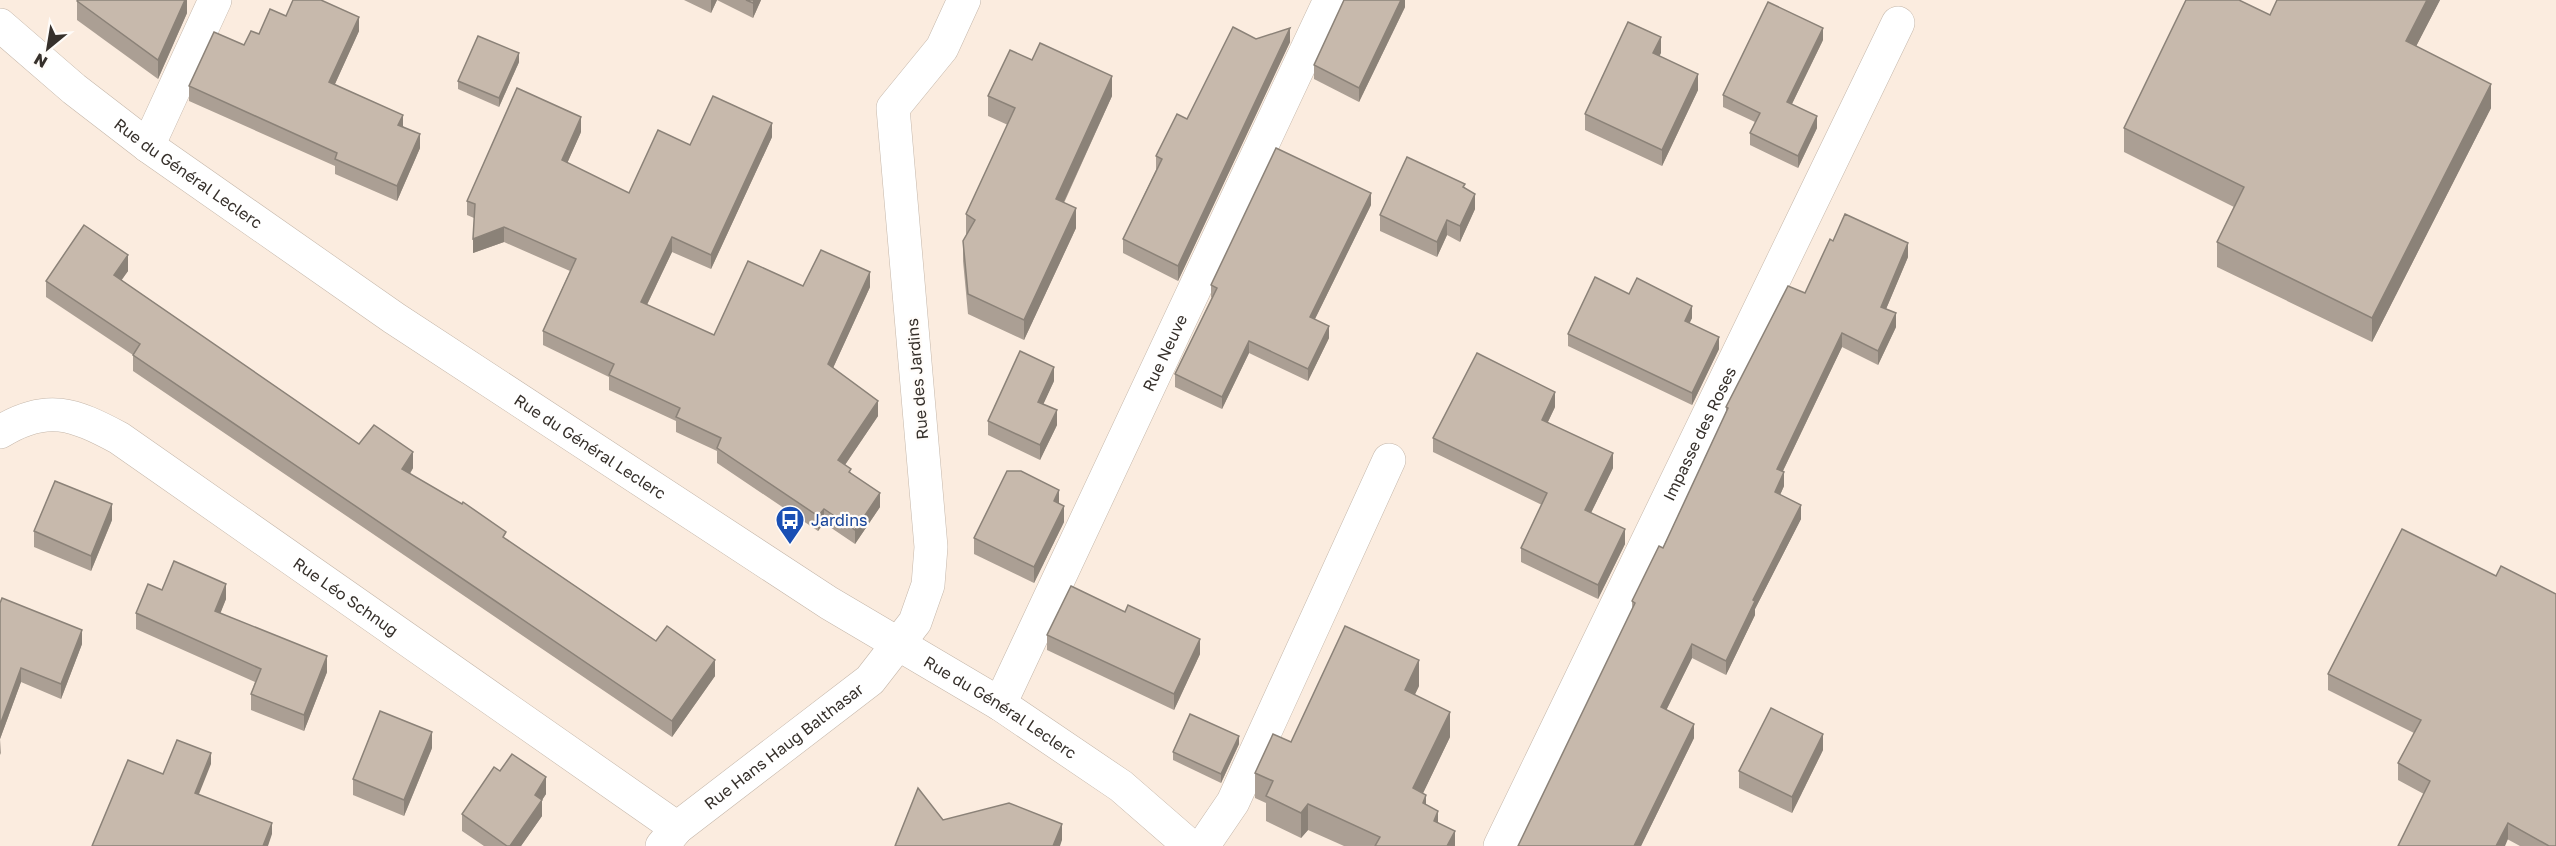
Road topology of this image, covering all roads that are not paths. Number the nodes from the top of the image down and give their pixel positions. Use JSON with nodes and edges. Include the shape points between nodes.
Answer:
{"nodes":[{"id":1,"x":214,"y":0,"type":"edge"},
{"id":2,"x":964,"y":0,"type":"edge"},
{"id":3,"x":1330,"y":0,"type":"edge"},
{"id":4,"x":1898,"y":22,"type":"dead end"},
{"id":5,"x":1,"y":26,"type":"edge"},
{"id":6,"x":148,"y":146,"type":"junction"},
{"id":7,"x":0,"y":432,"type":"edge"},
{"id":8,"x":1389,"y":460,"type":"dead end"},
{"id":9,"x":900,"y":643,"type":"junction"},
{"id":10,"x":1000,"y":704,"type":"junction"},
{"id":11,"x":669,"y":837,"type":"edge"},
{"id":12,"x":1190,"y":846,"type":"edge"},
{"id":13,"x":1203,"y":846,"type":"edge"},
{"id":14,"x":1500,"y":846,"type":"edge"}],
"edges":[{"from":1,"to":6,"type":"street"},
{"from":2,"to":9,"type":"street","name":"Rue des Jardins","via":[[942,48],[893,108],[931,547],[928,585],[915,622]]},
{"from":3,"to":10,"type":"street","name":"Rue Neuve"},
{"from":4,"to":14,"type":"street","name":"Impasse des Roses"},
{"from":5,"to":6,"type":"street","name":"Rue du Général Leclerc"},
{"from":6,"to":9,"type":"street","name":"Rue du Général Leclerc","via":[[404,324],[829,603]]},
{"from":7,"to":11,"type":"street","name":"Rue Léo Schnug","via":[[24,418],[50,414],[82,418],[119,438]]},
{"from":8,"to":13,"type":"street","via":[[1233,802]]},
{"from":9,"to":10,"type":"street","name":"Rue du Général Leclerc"},
{"from":9,"to":11,"type":"street","name":"Rue Hans Haug Balthasar","via":[[860,689]]},
{"from":10,"to":12,"type":"street","name":"Rue du Général Leclerc","via":[[1121,786]]}]}
